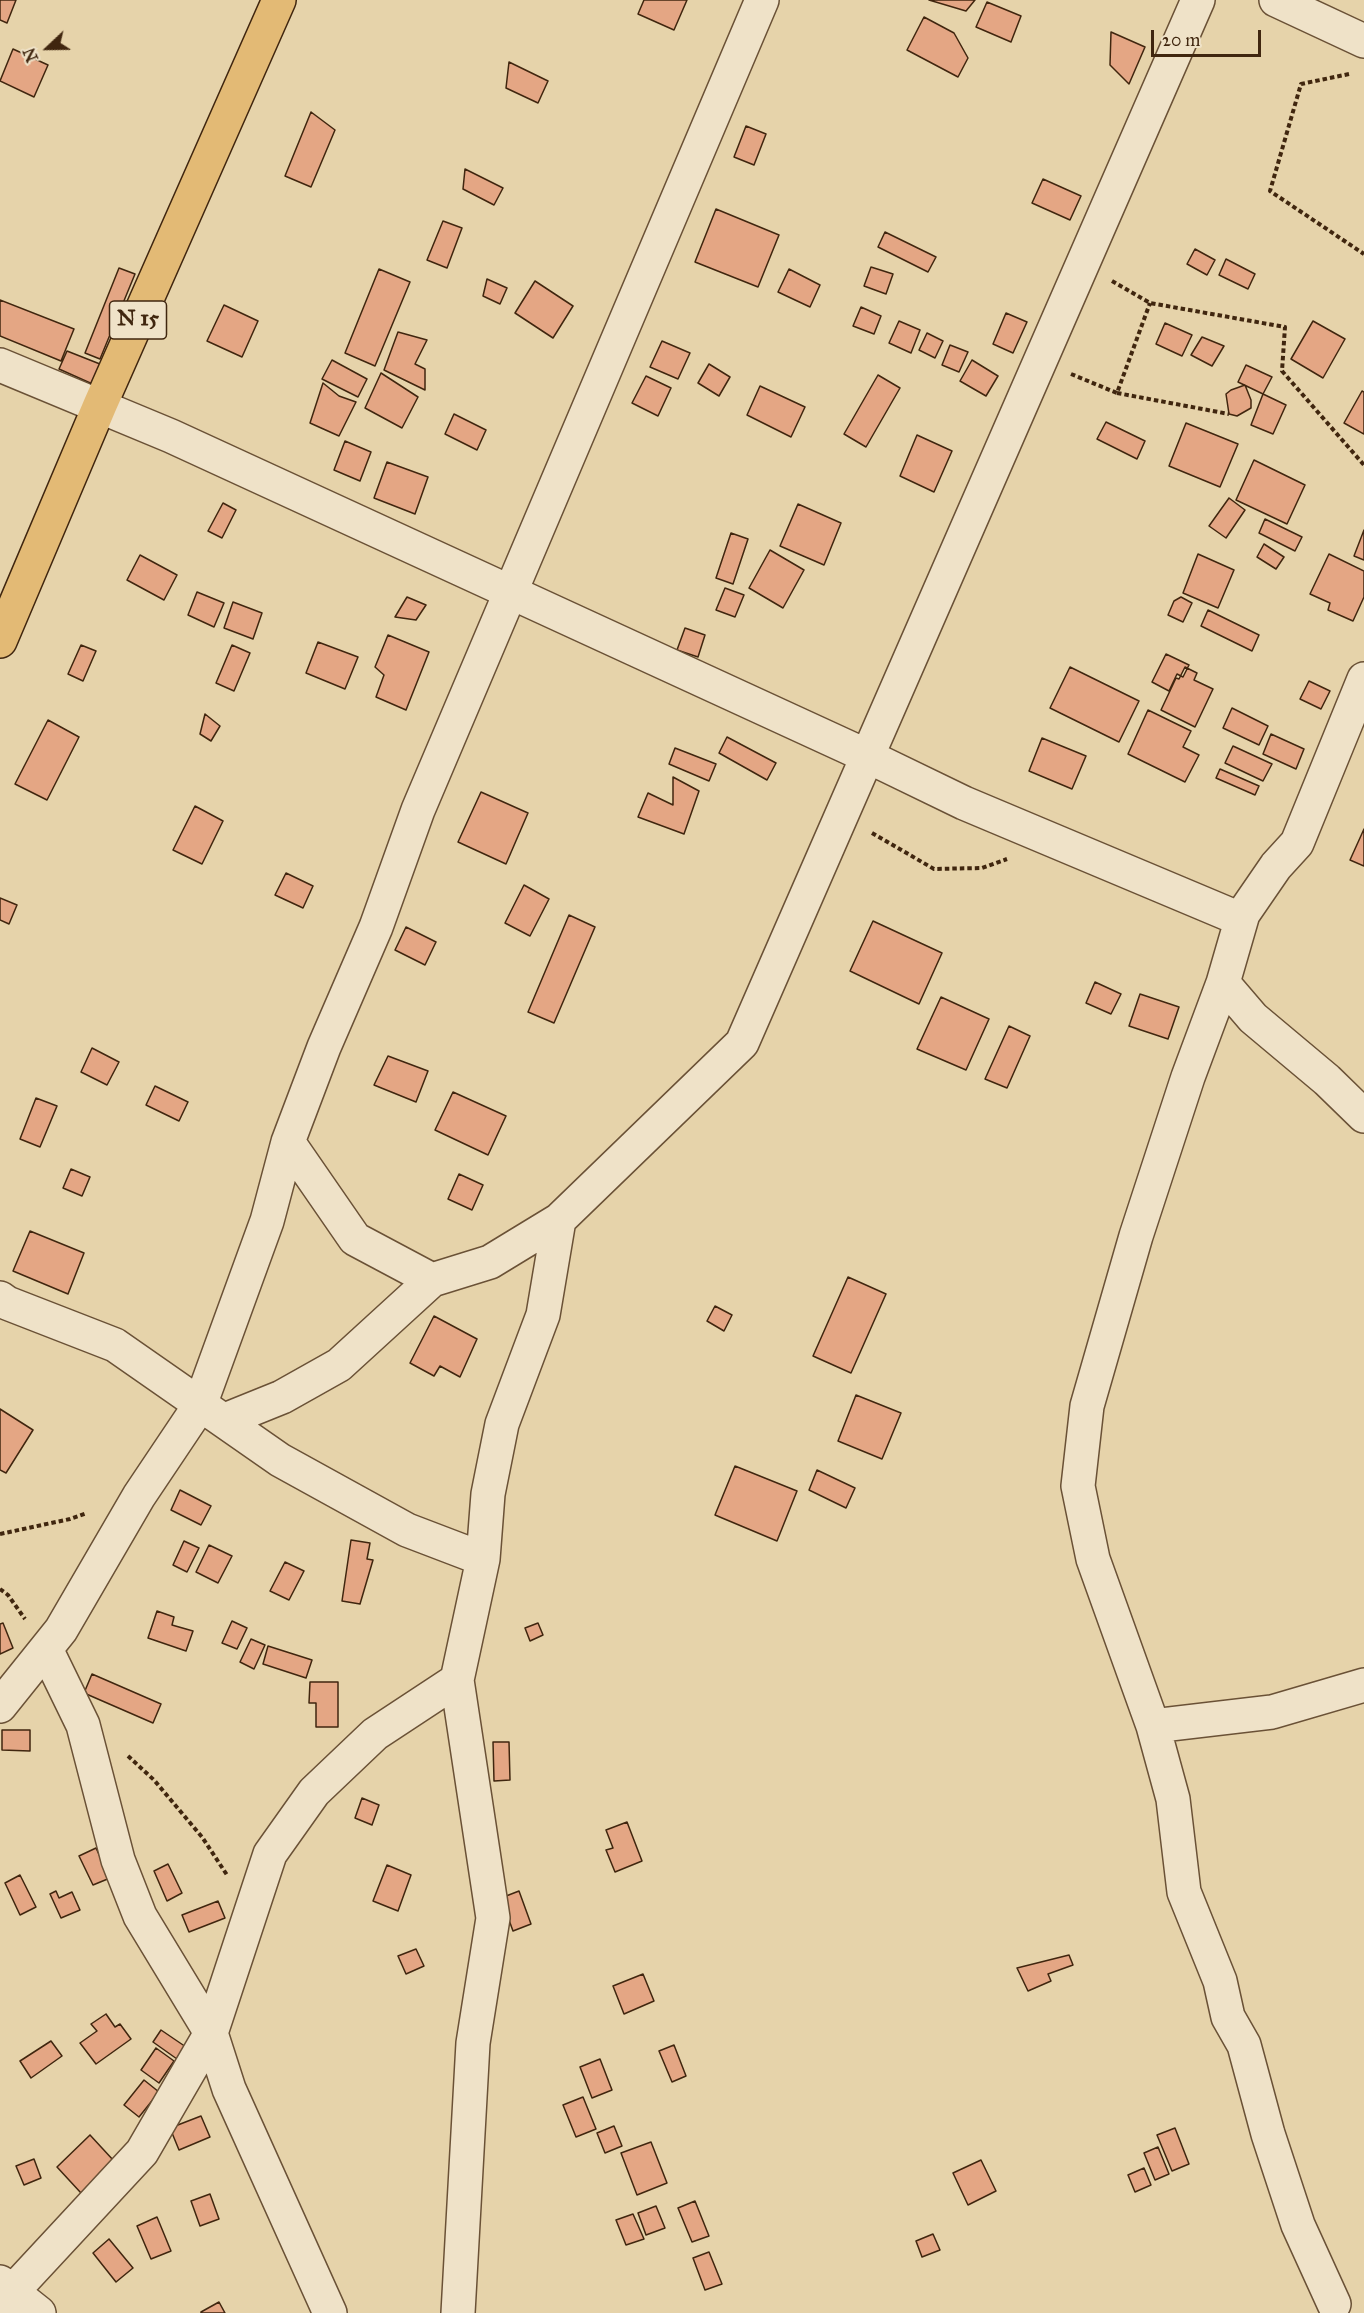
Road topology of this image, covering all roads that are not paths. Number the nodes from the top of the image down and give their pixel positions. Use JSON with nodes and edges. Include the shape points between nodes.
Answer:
{"nodes":[{"id":1,"x":279,"y":0,"type":"edge"},
{"id":2,"x":762,"y":0,"type":"edge"},
{"id":3,"x":1198,"y":0,"type":"edge"},
{"id":4,"x":1276,"y":0,"type":"edge"},
{"id":5,"x":1364,"y":41,"type":"edge"},
{"id":6,"x":0,"y":365,"type":"edge"},
{"id":7,"x":100,"y":405,"type":"junction"},
{"id":8,"x":512,"y":592,"type":"junction"},
{"id":9,"x":0,"y":641,"type":"edge"},
{"id":10,"x":1364,"y":679,"type":"edge"},
{"id":11,"x":867,"y":756,"type":"junction"},
{"id":12,"x":1243,"y":914,"type":"junction"},
{"id":13,"x":1223,"y":982,"type":"junction"},
{"id":14,"x":1364,"y":1116,"type":"edge"},
{"id":15,"x":288,"y":1142,"type":"junction"},
{"id":16,"x":559,"y":1220,"type":"junction"},
{"id":17,"x":432,"y":1280,"type":"junction"},
{"id":18,"x":0,"y":1298,"type":"edge"},
{"id":19,"x":212,"y":1412,"type":"junction"},
{"id":20,"x":483,"y":1559,"type":"junction"},
{"id":21,"x":46,"y":1648,"type":"junction"},
{"id":22,"x":457,"y":1680,"type":"junction"},
{"id":23,"x":1364,"y":1685,"type":"edge"},
{"id":24,"x":0,"y":1706,"type":"edge"},
{"id":25,"x":1153,"y":1726,"type":"junction"},
{"id":26,"x":211,"y":2033,"type":"junction"},
{"id":27,"x":4,"y":2294,"type":"edge"},
{"id":28,"x":1334,"y":2304,"type":"dead end"},
{"id":29,"x":39,"y":2313,"type":"edge"},
{"id":30,"x":330,"y":2313,"type":"edge"},
{"id":31,"x":458,"y":2313,"type":"edge"}],
"edges":[{"from":1,"to":7,"type":"main road","number":"N 15"},
{"from":2,"to":8,"type":"street"},
{"from":3,"to":11,"type":"street"},
{"from":4,"to":5,"type":"street"},
{"from":6,"to":7,"type":"street"},
{"from":7,"to":8,"type":"street"},
{"from":7,"to":9,"type":"main road","number":"N 15"},
{"from":8,"to":11,"type":"street"},
{"from":8,"to":15,"type":"street","via":[[418,810],[376,927]]},
{"from":10,"to":12,"type":"street","via":[[1297,843]]},
{"from":11,"to":12,"type":"street","via":[[1055,842],[1233,916]]},
{"from":11,"to":16,"type":"street","via":[[742,1043]]},
{"from":12,"to":13,"type":"street"},
{"from":13,"to":14,"type":"street","via":[[1253,1018]]},
{"from":13,"to":25,"type":"street","via":[[1136,1236],[1090,1394],[1078,1486],[1093,1560]]},
{"from":15,"to":17,"type":"street","via":[[355,1239]]},
{"from":15,"to":19,"type":"street"},
{"from":16,"to":17,"type":"street","via":[[490,1262]]},
{"from":16,"to":20,"type":"street","via":[[543,1315],[502,1425],[488,1494]]},
{"from":17,"to":19,"type":"street","via":[[339,1365],[282,1397]]},
{"from":18,"to":19,"type":"street","via":[[115,1345]]},
{"from":19,"to":20,"type":"street","via":[[280,1460],[407,1530]]},
{"from":19,"to":21,"type":"street","via":[[139,1496],[61,1630]]},
{"from":20,"to":22,"type":"street"},
{"from":21,"to":24,"type":"street"},
{"from":21,"to":26,"type":"street","via":[[83,1725],[118,1860],[136,1907]]},
{"from":22,"to":26,"type":"street","via":[[375,1734],[314,1792],[270,1854]]},
{"from":22,"to":31,"type":"street","via":[[493,1918],[473,2043]]},
{"from":23,"to":25,"type":"street","via":[[1272,1712]]},
{"from":25,"to":28,"type":"street","via":[[1173,1799],[1184,1892],[1220,1981],[1228,2017],[1244,2045],[1298,2224]]},
{"from":26,"to":27,"type":"street","via":[[142,2152]]},
{"from":26,"to":30,"type":"street","via":[[229,2089]]},
{"from":27,"to":29,"type":"street"}]}
